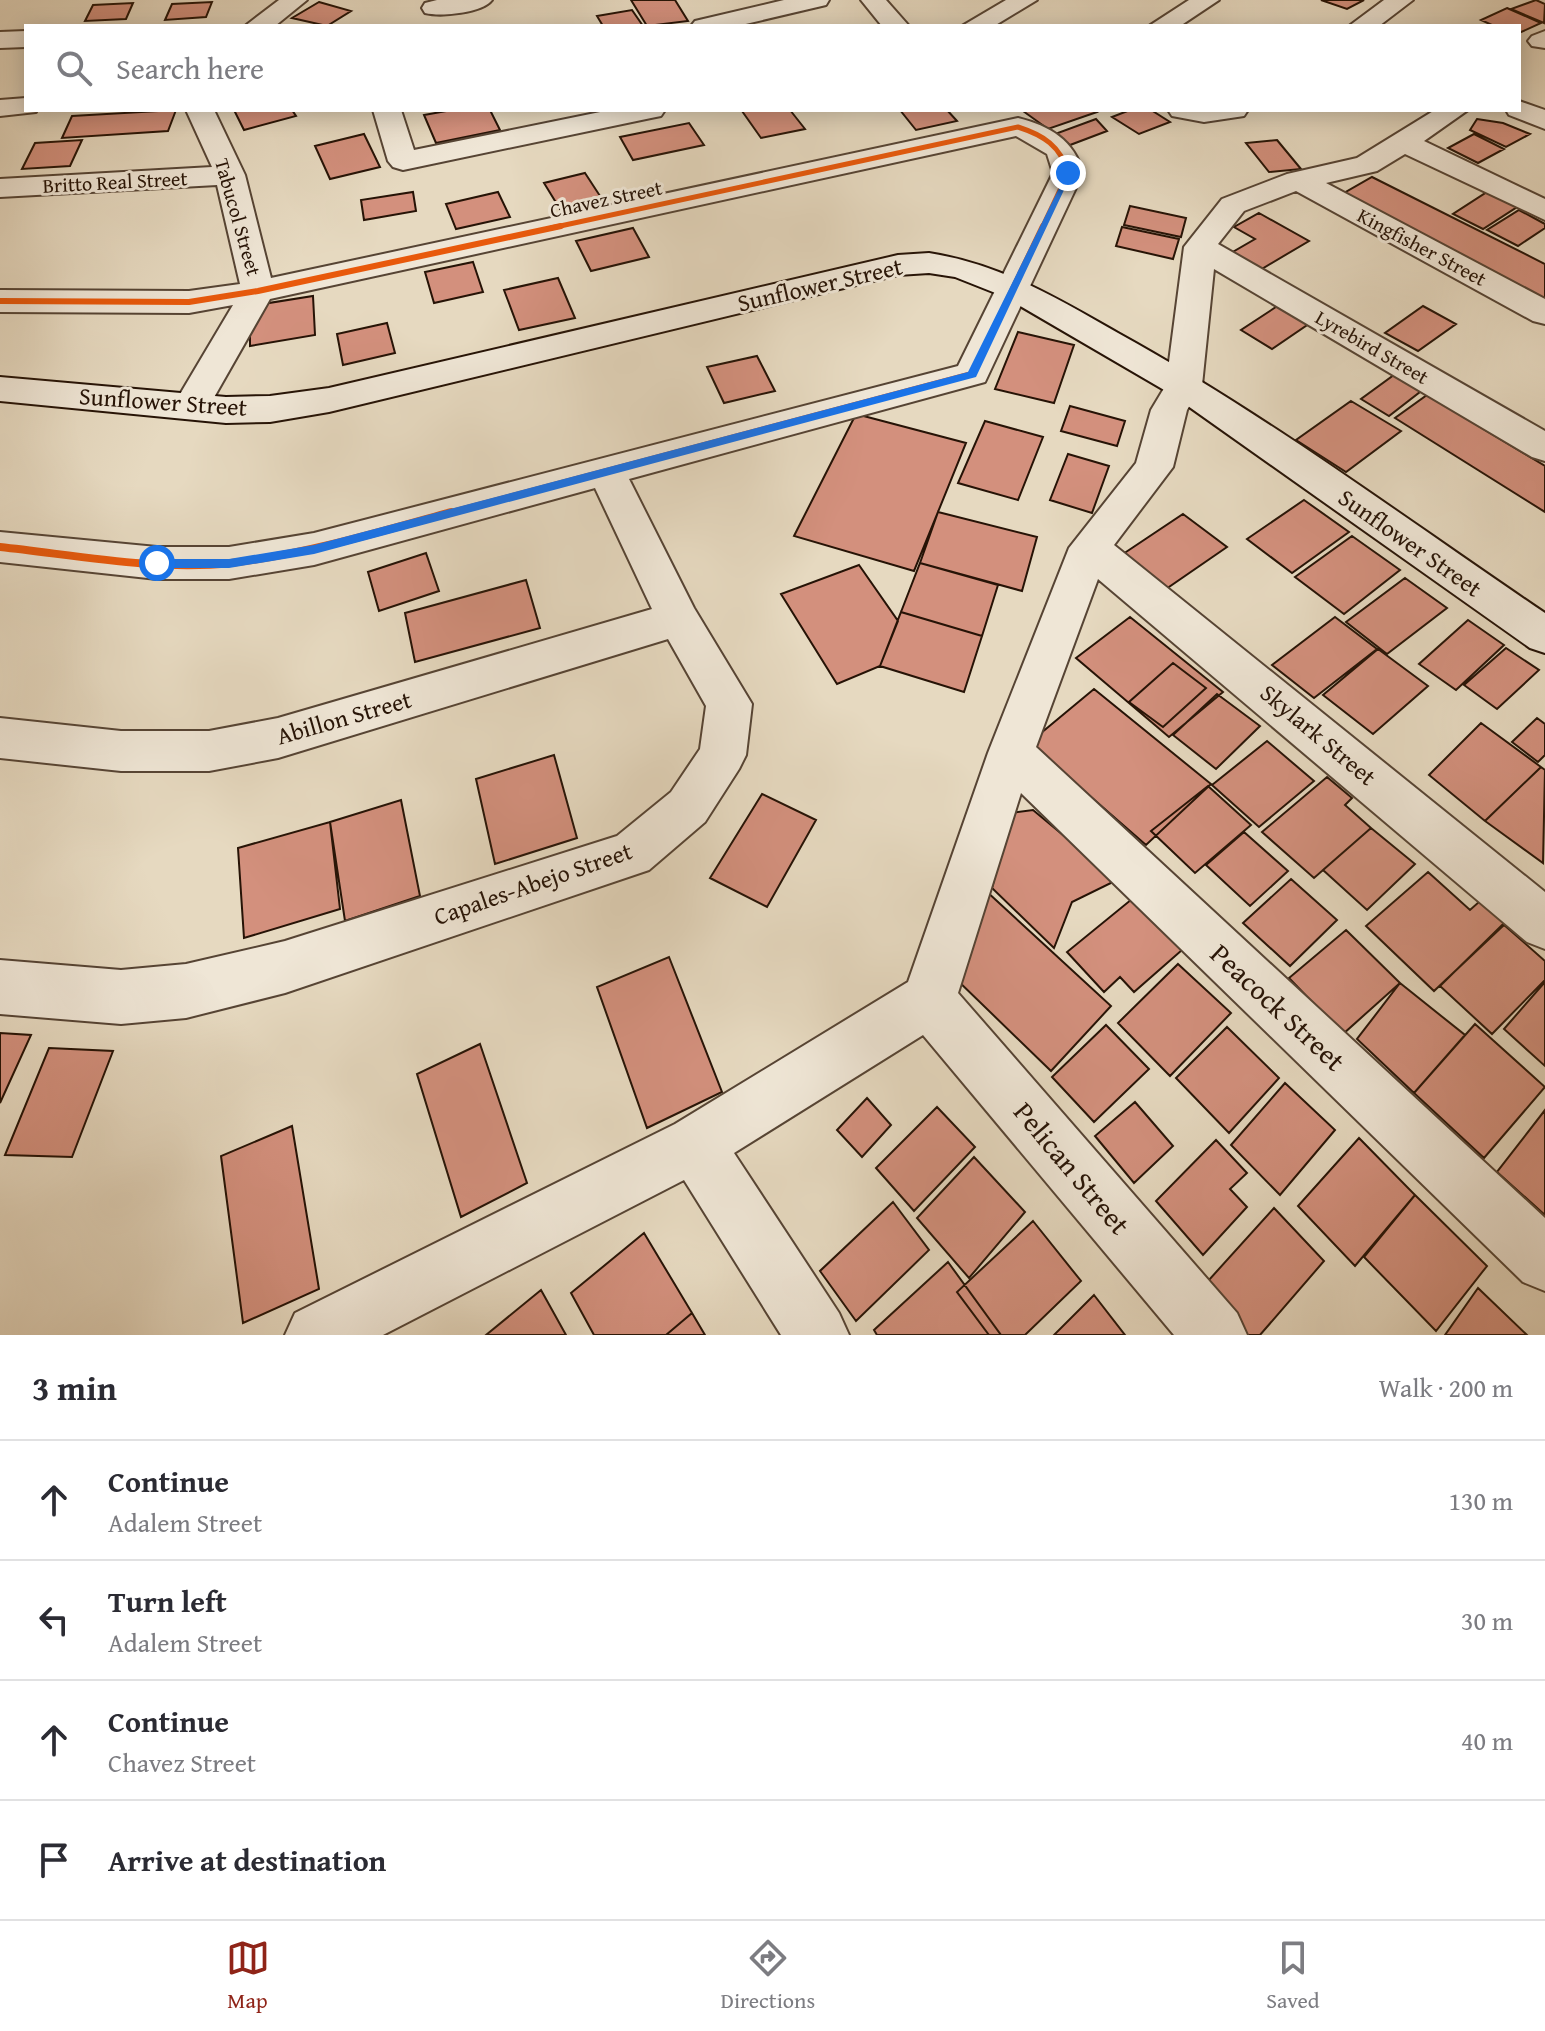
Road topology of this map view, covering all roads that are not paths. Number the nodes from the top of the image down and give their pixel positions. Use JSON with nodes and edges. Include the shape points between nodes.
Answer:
{"nodes":[{"id":1,"x":295,"y":0,"type":"edge"},
{"id":2,"x":480,"y":0,"type":"edge"},
{"id":3,"x":817,"y":0,"type":"edge"},
{"id":4,"x":873,"y":0,"type":"edge"},
{"id":5,"x":1207,"y":0,"type":"edge"},
{"id":6,"x":1401,"y":0,"type":"edge"},
{"id":7,"x":438,"y":4,"type":"edge"},
{"id":8,"x":1026,"y":8,"type":"edge"},
{"id":9,"x":261,"y":24,"type":"edge"},
{"id":10,"x":413,"y":24,"type":"edge"},
{"id":11,"x":713,"y":24,"type":"edge"},
{"id":12,"x":894,"y":24,"type":"edge"},
{"id":13,"x":981,"y":24,"type":"edge"},
{"id":14,"x":1165,"y":24,"type":"edge"},
{"id":15,"x":1365,"y":24,"type":"edge"},
{"id":16,"x":24,"y":39,"type":"edge"},
{"id":17,"x":0,"y":40,"type":"edge"},
{"id":18,"x":24,"y":106,"type":"edge"},
{"id":19,"x":0,"y":108,"type":"edge"},
{"id":20,"x":1521,"y":110,"type":"edge"},
{"id":21,"x":201,"y":112,"type":"edge"},
{"id":22,"x":388,"y":112,"type":"edge"},
{"id":23,"x":641,"y":112,"type":"edge"},
{"id":24,"x":1193,"y":112,"type":"edge"},
{"id":25,"x":1219,"y":112,"type":"edge"},
{"id":26,"x":1451,"y":112,"type":"edge"},
{"id":27,"x":1006,"y":119,"type":"edge"},
{"id":28,"x":1545,"y":121,"type":"edge"},
{"id":29,"x":1405,"y":143,"type":"junction"},
{"id":30,"x":230,"y":175,"type":"junction"},
{"id":31,"x":1298,"y":180,"type":"junction"},
{"id":32,"x":0,"y":188,"type":"edge"},
{"id":33,"x":1545,"y":211,"type":"edge"},
{"id":34,"x":1200,"y":247,"type":"junction"},
{"id":35,"x":1015,"y":289,"type":"junction"},
{"id":36,"x":258,"y":291,"type":"junction"},
{"id":37,"x":0,"y":301,"type":"edge"},
{"id":38,"x":1545,"y":313,"type":"edge"},
{"id":39,"x":1184,"y":385,"type":"junction"},
{"id":40,"x":0,"y":389,"type":"edge"},
{"id":41,"x":191,"y":406,"type":"junction"},
{"id":42,"x":1545,"y":448,"type":"edge"},
{"id":43,"x":607,"y":474,"type":"junction"},
{"id":44,"x":0,"y":547,"type":"edge"},
{"id":45,"x":1089,"y":548,"type":"junction"},
{"id":46,"x":678,"y":619,"type":"junction"},
{"id":47,"x":1545,"y":636,"type":"edge"},
{"id":48,"x":0,"y":738,"type":"edge"},
{"id":49,"x":1011,"y":753,"type":"junction"},
{"id":50,"x":1545,"y":924,"type":"edge"},
{"id":51,"x":0,"y":987,"type":"edge"},
{"id":52,"x":929,"y":1000,"type":"junction"},
{"id":53,"x":695,"y":1144,"type":"junction"},
{"id":54,"x":1545,"y":1260,"type":"edge"},
{"id":55,"x":354,"y":1327,"type":"edge"},
{"id":56,"x":817,"y":1335,"type":"edge"},
{"id":57,"x":1215,"y":1335,"type":"edge"}],
"edges":[{"from":1,"to":9,"type":"street"},
{"from":2,"to":7,"type":"street"},
{"from":3,"to":11,"type":"street"},
{"from":4,"to":12,"type":"street"},
{"from":5,"to":14,"type":"street"},
{"from":6,"to":15,"type":"street"},
{"from":7,"to":10,"type":"street"},
{"from":8,"to":13,"type":"street"},
{"from":16,"to":17,"type":"street"},
{"from":18,"to":19,"type":"street"},
{"from":20,"to":28,"type":"street"},
{"from":21,"to":30,"type":"street","name":"Tabucol Street"},
{"from":22,"to":23,"type":"street","via":[[403,161]]},
{"from":24,"to":25,"type":"street"},
{"from":26,"to":29,"type":"street"},
{"from":27,"to":35,"type":"street","name":"Chavez Street","via":[[1054,144],[1065,157],[1068,173]]},
{"from":27,"to":36,"type":"street","name":"Chavez Street"},
{"from":29,"to":31,"type":"street","via":[[1367,165]]},
{"from":29,"to":33,"type":"street"},
{"from":30,"to":32,"type":"street","name":"Britto Real Street"},
{"from":30,"to":36,"type":"street","name":"Tabucol Street"},
{"from":31,"to":34,"type":"street","via":[[1233,205]]},
{"from":31,"to":38,"type":"street","name":"Kingfisher Street"},
{"from":34,"to":39,"type":"street"},
{"from":34,"to":42,"type":"street","name":"Lyrebird Street"},
{"from":35,"to":39,"type":"street","name":"Sunflower Street"},
{"from":35,"to":41,"type":"street","name":"Sunflower Street","via":[[962,268],[898,265],[329,400],[270,409]]},
{"from":35,"to":43,"type":"street","via":[[972,374]]},
{"from":36,"to":37,"type":"street","name":"Chavez Street","via":[[189,302]]},
{"from":36,"to":41,"type":"street","name":"Tabucol Street"},
{"from":39,"to":45,"type":"street","via":[[1169,410],[1154,467]]},
{"from":39,"to":47,"type":"street","name":"Sunflower Street"},
{"from":40,"to":41,"type":"street","name":"Sunflower Street"},
{"from":43,"to":44,"type":"street","via":[[314,549],[229,563],[157,563]]},
{"from":43,"to":46,"type":"street","name":"Capales-Abejo Street"},
{"from":45,"to":49,"type":"street"},
{"from":45,"to":50,"type":"street","name":"Skylark Street"},
{"from":46,"to":48,"type":"street","name":"Abillon Street","via":[[278,738],[209,751],[121,751]]},
{"from":46,"to":51,"type":"street","name":"Capales-Abejo Street","via":[[729,704],[723,755],[688,807],[632,854],[285,967],[186,991],[121,997]]},
{"from":49,"to":52,"type":"street"},
{"from":49,"to":54,"type":"street","name":"Peacock Street"},
{"from":52,"to":53,"type":"street"},
{"from":52,"to":57,"type":"street","name":"Pelican Street"},
{"from":53,"to":55,"type":"street"},
{"from":53,"to":56,"type":"street"}]}
